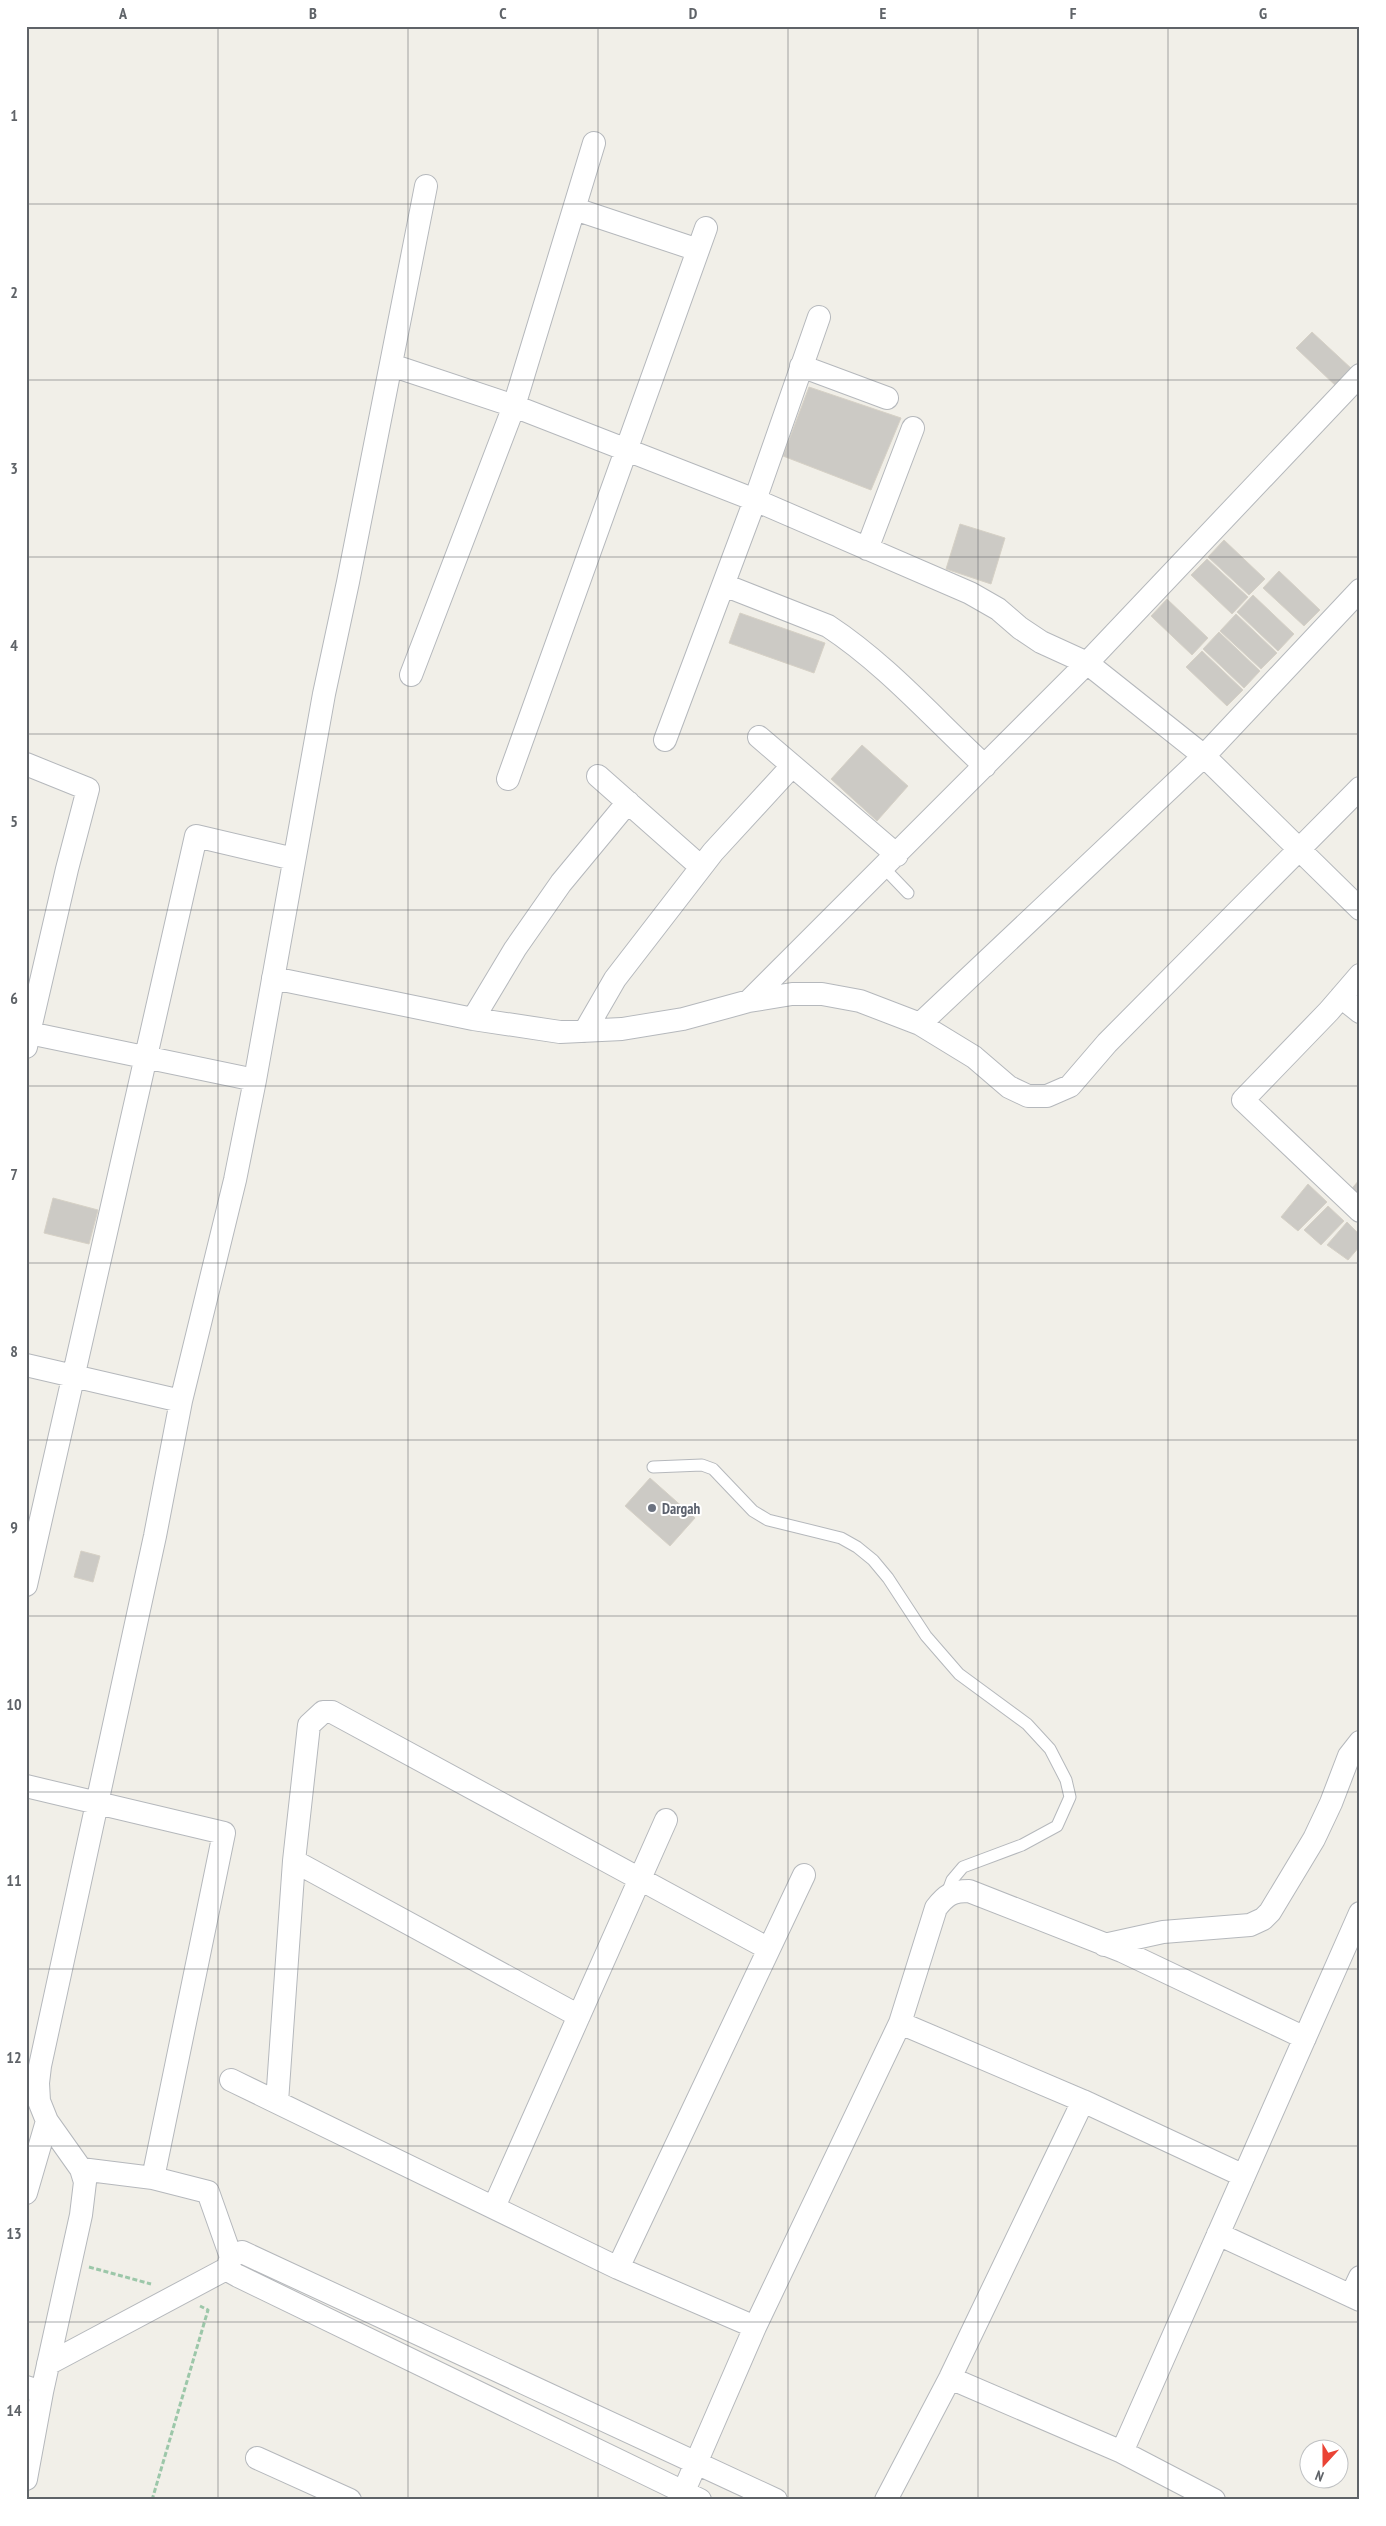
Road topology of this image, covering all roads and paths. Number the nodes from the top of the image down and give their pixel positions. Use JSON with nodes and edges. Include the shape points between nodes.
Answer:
{"nodes":[{"id":1,"x":594,"y":143,"type":"dead end"},
{"id":2,"x":426,"y":186,"type":"dead end"},
{"id":3,"x":574,"y":208,"type":"junction"},
{"id":4,"x":706,"y":228,"type":"dead end"},
{"id":5,"x":698,"y":250,"type":"junction"},
{"id":6,"x":818,"y":317,"type":"dead end"},
{"id":7,"x":391,"y":365,"type":"junction"},
{"id":8,"x":801,"y":366,"type":"junction"},
{"id":9,"x":1360,"y":375,"type":"edge"},
{"id":10,"x":888,"y":398,"type":"dead end"},
{"id":11,"x":514,"y":406,"type":"junction"},
{"id":12,"x":912,"y":428,"type":"dead end"},
{"id":13,"x":625,"y":450,"type":"junction"},
{"id":14,"x":755,"y":500,"type":"junction"},
{"id":15,"x":867,"y":549,"type":"junction"},
{"id":16,"x":724,"y":585,"type":"junction"},
{"id":17,"x":1355,"y":602,"type":"edge"},
{"id":18,"x":1087,"y":663,"type":"junction"},
{"id":19,"x":411,"y":675,"type":"dead end"},
{"id":20,"x":759,"y":737,"type":"dead end"},
{"id":21,"x":665,"y":740,"type":"dead end"},
{"id":22,"x":1204,"y":756,"type":"junction"},
{"id":23,"x":26,"y":764,"type":"edge"},
{"id":24,"x":792,"y":766,"type":"junction"},
{"id":25,"x":985,"y":766,"type":"junction"},
{"id":26,"x":598,"y":776,"type":"dead end"},
{"id":27,"x":508,"y":779,"type":"dead end"},
{"id":28,"x":1360,"y":788,"type":"edge"},
{"id":29,"x":628,"y":802,"type":"junction"},
{"id":30,"x":1300,"y":849,"type":"junction"},
{"id":31,"x":294,"y":858,"type":"junction"},
{"id":32,"x":891,"y":862,"type":"junction"},
{"id":33,"x":701,"y":867,"type":"junction"},
{"id":34,"x":908,"y":893,"type":"dead end"},
{"id":35,"x":1360,"y":909,"type":"edge"},
{"id":36,"x":1360,"y":975,"type":"edge"},
{"id":37,"x":273,"y":978,"type":"junction"},
{"id":38,"x":1341,"y":997,"type":"junction"},
{"id":39,"x":749,"y":1001,"type":"junction"},
{"id":40,"x":1360,"y":1012,"type":"edge"},
{"id":41,"x":473,"y":1019,"type":"junction"},
{"id":42,"x":920,"y":1024,"type":"junction"},
{"id":43,"x":586,"y":1031,"type":"junction"},
{"id":44,"x":28,"y":1040,"type":"edge"},
{"id":45,"x":145,"y":1056,"type":"junction"},
{"id":46,"x":256,"y":1080,"type":"junction"},
{"id":47,"x":1360,"y":1211,"type":"edge"},
{"id":48,"x":26,"y":1366,"type":"edge"},
{"id":49,"x":73,"y":1376,"type":"junction"},
{"id":50,"x":181,"y":1401,"type":"junction"},
{"id":51,"x":652,"y":1467,"type":"dead end"},
{"id":52,"x":26,"y":1585,"type":"edge"},
{"id":53,"x":1360,"y":1742,"type":"edge"},
{"id":54,"x":26,"y":1786,"type":"edge"},
{"id":55,"x":97,"y":1804,"type":"junction"},
{"id":56,"x":666,"y":1820,"type":"dead end"},
{"id":57,"x":294,"y":1861,"type":"junction"},
{"id":58,"x":804,"y":1875,"type":"dead end"},
{"id":59,"x":640,"y":1878,"type":"junction"},
{"id":60,"x":946,"y":1896,"type":"junction"},
{"id":61,"x":1360,"y":1913,"type":"edge"},
{"id":62,"x":1104,"y":1944,"type":"junction"},
{"id":63,"x":769,"y":1949,"type":"junction"},
{"id":64,"x":579,"y":2016,"type":"junction"},
{"id":65,"x":900,"y":2023,"type":"junction"},
{"id":66,"x":1305,"y":2038,"type":"junction"},
{"id":67,"x":231,"y":2080,"type":"dead end"},
{"id":68,"x":1083,"y":2101,"type":"junction"},
{"id":69,"x":277,"y":2102,"type":"junction"},
{"id":70,"x":47,"y":2121,"type":"junction"},
{"id":71,"x":81,"y":2169,"type":"junction"},
{"id":72,"x":1244,"y":2176,"type":"junction"},
{"id":73,"x":153,"y":2178,"type":"junction"},
{"id":74,"x":26,"y":2193,"type":"edge"},
{"id":75,"x":494,"y":2207,"type":"junction"},
{"id":76,"x":1218,"y":2234,"type":"junction"},
{"id":77,"x":71,"y":2262,"type":"junction"},
{"id":78,"x":230,"y":2262,"type":"junction"},
{"id":79,"x":618,"y":2268,"type":"junction"},
{"id":80,"x":1357,"y":2291,"type":"edge"},
{"id":81,"x":176,"y":2295,"type":"junction"},
{"id":82,"x":755,"y":2327,"type":"junction"},
{"id":83,"x":48,"y":2364,"type":"junction"},
{"id":84,"x":950,"y":2378,"type":"junction"},
{"id":85,"x":34,"y":2389,"type":"edge"},
{"id":86,"x":1122,"y":2452,"type":"junction"},
{"id":87,"x":257,"y":2458,"type":"dead end"},
{"id":88,"x":698,"y":2462,"type":"junction"},
{"id":89,"x":26,"y":2479,"type":"edge"},
{"id":90,"x":688,"y":2497,"type":"edge"},
{"id":91,"x":152,"y":2500,"type":"edge"},
{"id":92,"x":350,"y":2500,"type":"edge"},
{"id":93,"x":776,"y":2500,"type":"edge"},
{"id":94,"x":886,"y":2500,"type":"edge"},
{"id":95,"x":1214,"y":2500,"type":"edge"}],
"edges":[{"from":1,"to":3,"type":"street"},
{"from":2,"to":7,"type":"street"},
{"from":3,"to":5,"type":"street"},
{"from":3,"to":11,"type":"street"},
{"from":4,"to":5,"type":"street"},
{"from":5,"to":13,"type":"street"},
{"from":6,"to":8,"type":"street"},
{"from":7,"to":11,"type":"street"},
{"from":7,"to":31,"type":"street"},
{"from":8,"to":10,"type":"street"},
{"from":8,"to":14,"type":"street"},
{"from":9,"to":18,"type":"street"},
{"from":11,"to":13,"type":"street"},
{"from":11,"to":19,"type":"street"},
{"from":12,"to":15,"type":"street"},
{"from":13,"to":14,"type":"street"},
{"from":13,"to":27,"type":"street"},
{"from":14,"to":15,"type":"street"},
{"from":14,"to":16,"type":"street"},
{"from":15,"to":18,"type":"street","via":[[970,593],[998,609],[1041,642]]},
{"from":16,"to":21,"type":"street"},
{"from":16,"to":25,"type":"street","via":[[828,626],[840,634]]},
{"from":17,"to":22,"type":"street"},
{"from":18,"to":22,"type":"street"},
{"from":18,"to":25,"type":"street"},
{"from":20,"to":24,"type":"street"},
{"from":22,"to":30,"type":"street"},
{"from":22,"to":42,"type":"street"},
{"from":23,"to":44,"type":"street","via":[[88,789]]},
{"from":24,"to":32,"type":"street"},
{"from":24,"to":33,"type":"street"},
{"from":25,"to":32,"type":"street"},
{"from":26,"to":29,"type":"street"},
{"from":28,"to":30,"type":"street"},
{"from":29,"to":33,"type":"street"},
{"from":29,"to":41,"type":"street","via":[[561,883],[515,948]]},
{"from":30,"to":35,"type":"street"},
{"from":30,"to":42,"type":"street","via":[[1107,1042],[1070,1086],[1046,1096],[1028,1096],[1009,1087],[974,1057]]},
{"from":31,"to":37,"type":"street"},
{"from":31,"to":45,"type":"street","via":[[196,836]]},
{"from":32,"to":34,"type":"lane"},
{"from":32,"to":39,"type":"street"},
{"from":33,"to":43,"type":"street","via":[[615,979]]},
{"from":36,"to":38,"type":"street"},
{"from":37,"to":41,"type":"street"},
{"from":37,"to":46,"type":"street"},
{"from":38,"to":40,"type":"street"},
{"from":38,"to":47,"type":"street","via":[[1243,1100]]},
{"from":39,"to":42,"type":"street","via":[[792,994],[822,994],[860,1002]]},
{"from":39,"to":43,"type":"street","via":[[682,1019]]},
{"from":41,"to":43,"type":"street","via":[[560,1032]]},
{"from":44,"to":45,"type":"street"},
{"from":45,"to":46,"type":"street"},
{"from":45,"to":49,"type":"street"},
{"from":46,"to":50,"type":"street"},
{"from":48,"to":49,"type":"street"},
{"from":49,"to":50,"type":"street"},
{"from":49,"to":52,"type":"street"},
{"from":50,"to":55,"type":"street"},
{"from":51,"to":60,"type":"lane","via":[[702,1465],[713,1470],[753,1510],[768,1520],[841,1538],[857,1547],[874,1560],[926,1636],[959,1674],[1027,1724],[1050,1749],[1066,1780],[1070,1797],[1058,1826],[1022,1846],[963,1867],[952,1880]]},
{"from":53,"to":62,"type":"street","via":[[1349,1756],[1314,1839],[1263,1919],[1234,1928],[1201,1927]]},
{"from":54,"to":55,"type":"street"},
{"from":55,"to":70,"type":"street","via":[[39,2075],[39,2102]]},
{"from":55,"to":73,"type":"street","via":[[224,1833]]},
{"from":56,"to":59,"type":"street"},
{"from":57,"to":59,"type":"street","via":[[309,1725],[324,1712],[332,1712]]},
{"from":57,"to":64,"type":"street"},
{"from":57,"to":69,"type":"street"},
{"from":58,"to":63,"type":"street"},
{"from":59,"to":63,"type":"street"},
{"from":59,"to":64,"type":"street"},
{"from":60,"to":62,"type":"street","via":[[956,1891],[969,1891]]},
{"from":60,"to":65,"type":"street","via":[[936,1908]]},
{"from":61,"to":66,"type":"street"},
{"from":62,"to":66,"type":"street"},
{"from":63,"to":79,"type":"street"},
{"from":64,"to":75,"type":"street"},
{"from":65,"to":68,"type":"street"},
{"from":65,"to":82,"type":"street"},
{"from":66,"to":72,"type":"street"},
{"from":67,"to":69,"type":"street"},
{"from":68,"to":72,"type":"street"},
{"from":68,"to":84,"type":"street"},
{"from":69,"to":75,"type":"street"},
{"from":70,"to":71,"type":"street"},
{"from":70,"to":74,"type":"street"},
{"from":71,"to":73,"type":"street"},
{"from":71,"to":77,"type":"street","via":[[86,2182]]},
{"from":72,"to":76,"type":"street"},
{"from":73,"to":78,"type":"street","via":[[208,2192]]},
{"from":75,"to":79,"type":"street"},
{"from":76,"to":80,"type":"street"},
{"from":76,"to":86,"type":"street"},
{"from":77,"to":81,"type":"path","via":[[154,2285]]},
{"from":77,"to":83,"type":"street"},
{"from":78,"to":81,"type":"street"},
{"from":78,"to":88,"type":"street","via":[[242,2252]]},
{"from":78,"to":90,"type":"street","via":[[229,2271],[238,2276]]},
{"from":79,"to":82,"type":"street"},
{"from":81,"to":83,"type":"street"},
{"from":81,"to":91,"type":"path","via":[[208,2310]]},
{"from":82,"to":88,"type":"street"},
{"from":83,"to":85,"type":"street"},
{"from":84,"to":86,"type":"street"},
{"from":84,"to":94,"type":"street"},
{"from":85,"to":89,"type":"street"},
{"from":86,"to":95,"type":"street"},
{"from":87,"to":92,"type":"street"},
{"from":88,"to":90,"type":"street"},
{"from":88,"to":93,"type":"street"}]}
